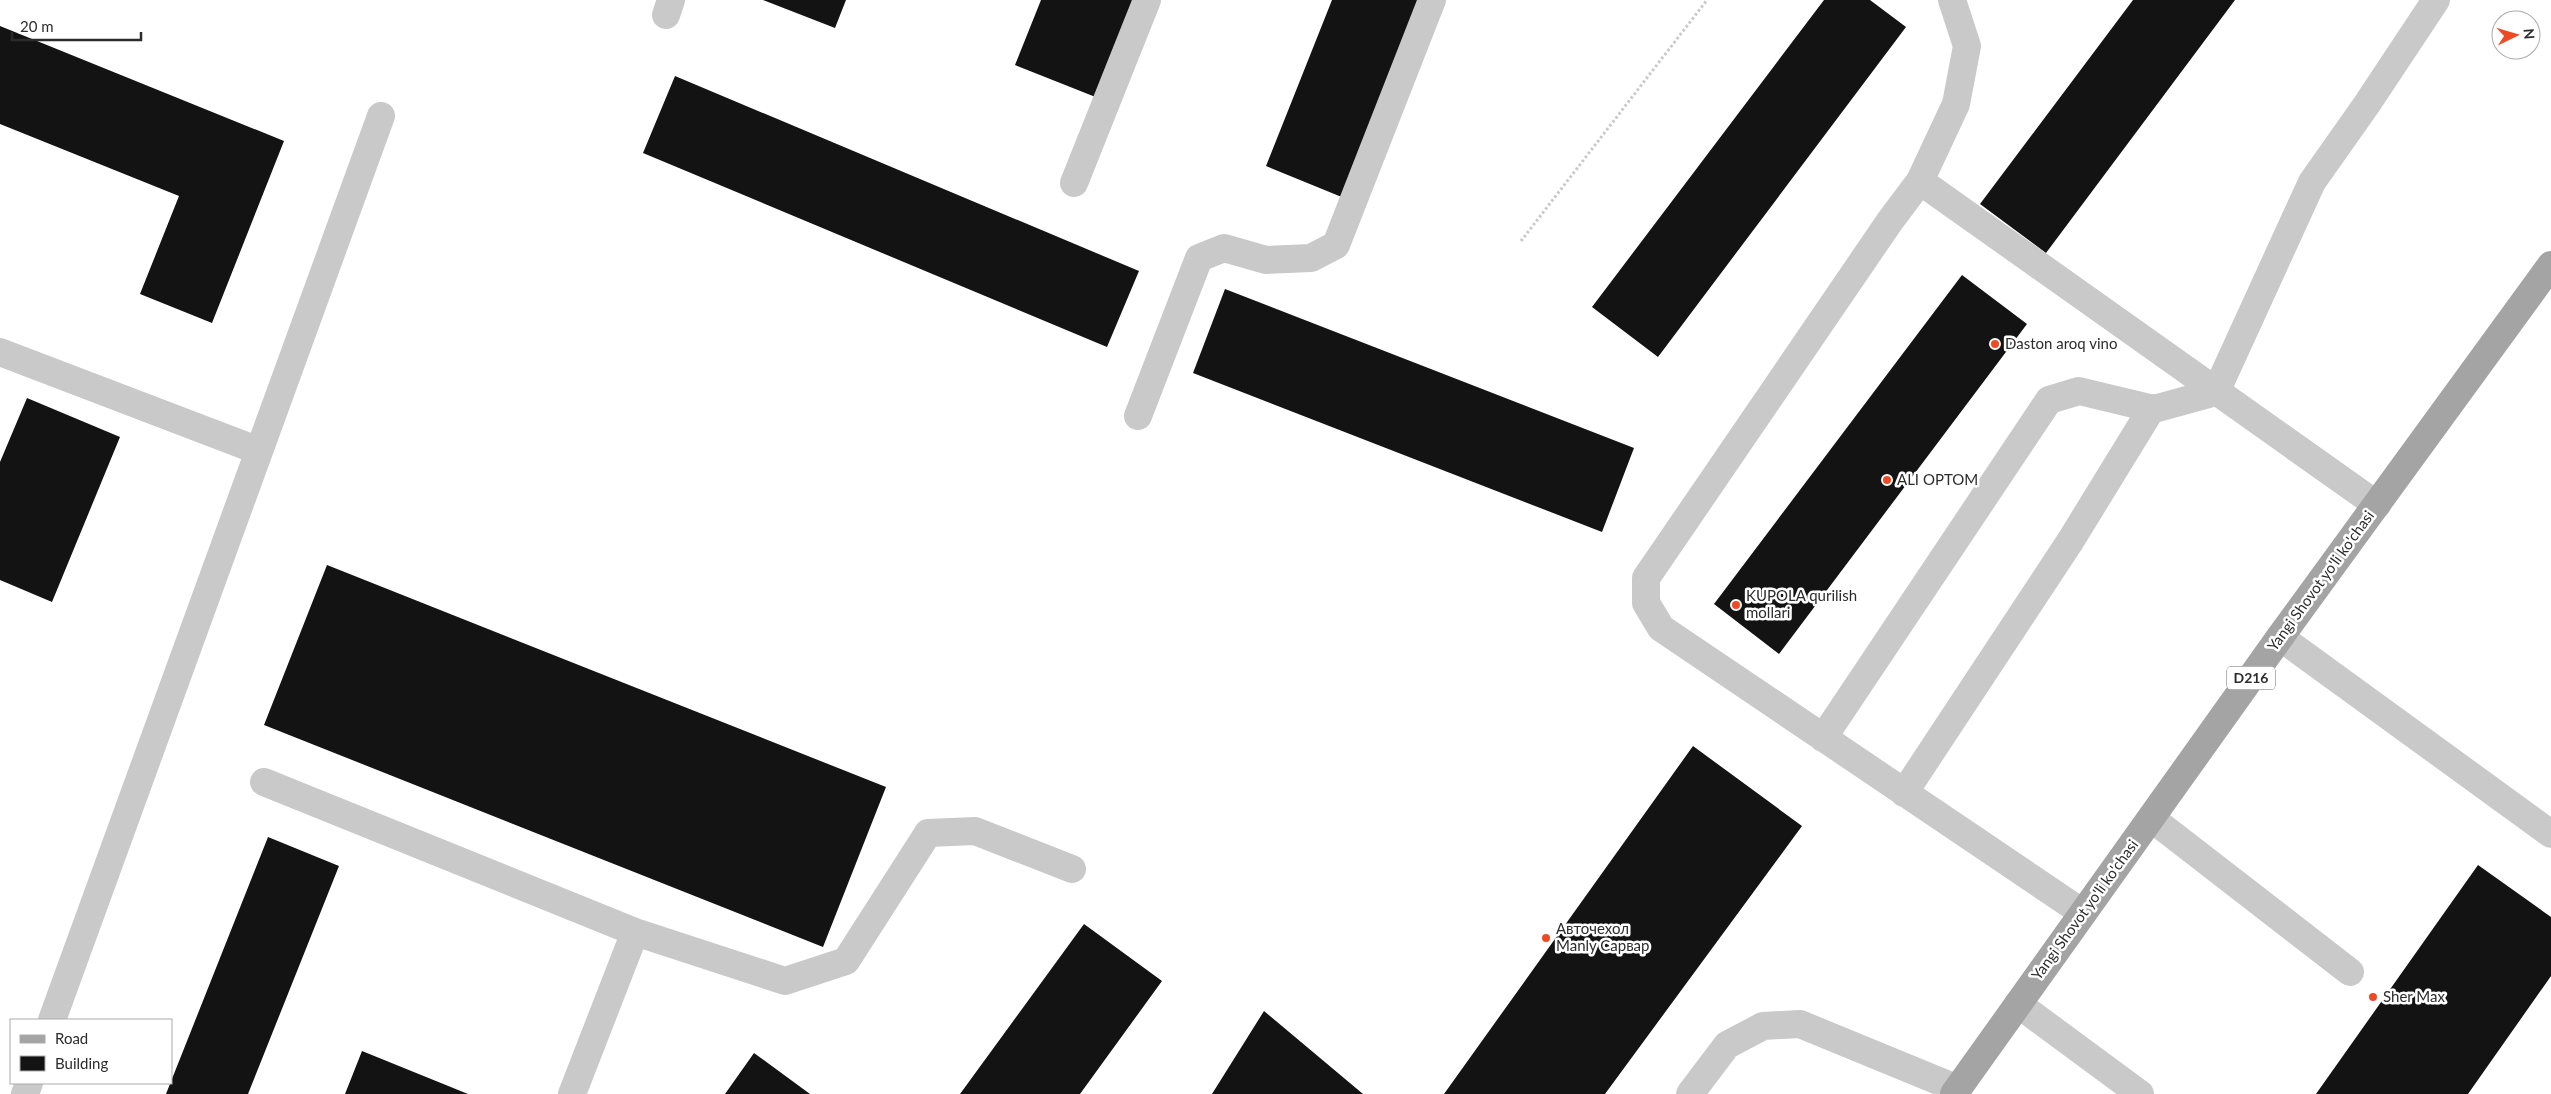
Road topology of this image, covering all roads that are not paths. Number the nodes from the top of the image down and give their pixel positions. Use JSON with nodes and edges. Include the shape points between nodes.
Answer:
{"nodes":[{"id":1,"x":1147,"y":0,"type":"edge"},
{"id":2,"x":1432,"y":0,"type":"edge"},
{"id":3,"x":1952,"y":0,"type":"edge"},
{"id":4,"x":2436,"y":0,"type":"edge"},
{"id":5,"x":381,"y":116,"type":"dead end"},
{"id":6,"x":1920,"y":181,"type":"junction"},
{"id":7,"x":1074,"y":183,"type":"dead end"},
{"id":8,"x":2551,"y":265,"type":"edge"},
{"id":9,"x":0,"y":352,"type":"edge"},
{"id":10,"x":2216,"y":392,"type":"junction"},
{"id":11,"x":2152,"y":408,"type":"junction"},
{"id":12,"x":1138,"y":416,"type":"dead end"},
{"id":13,"x":259,"y":451,"type":"junction"},
{"id":14,"x":2376,"y":505,"type":"junction"},
{"id":15,"x":2280,"y":637,"type":"junction"},
{"id":16,"x":1824,"y":738,"type":"junction"},
{"id":17,"x":264,"y":782,"type":"dead end"},
{"id":18,"x":1904,"y":792,"type":"junction"},
{"id":19,"x":2151,"y":818,"type":"junction"},
{"id":20,"x":2551,"y":834,"type":"edge"},
{"id":21,"x":1072,"y":869,"type":"dead end"},
{"id":22,"x":2083,"y":913,"type":"junction"},
{"id":23,"x":635,"y":932,"type":"junction"},
{"id":24,"x":2350,"y":972,"type":"dead end"},
{"id":25,"x":2018,"y":1004,"type":"junction"},
{"id":26,"x":52,"y":1019,"type":"edge"},
{"id":27,"x":1956,"y":1091,"type":"edge"},
{"id":28,"x":572,"y":1094,"type":"edge"},
{"id":29,"x":1690,"y":1094,"type":"edge"},
{"id":30,"x":2140,"y":1094,"type":"edge"}],
"edges":[{"from":1,"to":7,"type":"street"},
{"from":2,"to":12,"type":"street","via":[[1336,245],[1311,258],[1266,260],[1224,248],[1199,258]]},
{"from":3,"to":6,"type":"street","via":[[1967,46],[1956,104]]},
{"from":4,"to":10,"type":"street","via":[[2312,182]]},
{"from":5,"to":13,"type":"street"},
{"from":6,"to":10,"type":"street"},
{"from":6,"to":16,"type":"street","via":[[1646,578],[1646,603],[1662,628]]},
{"from":8,"to":14,"type":"main road","name":"Yangi Shovot yo'li ko'chasi","number":"D216"},
{"from":9,"to":13,"type":"street"},
{"from":10,"to":11,"type":"street"},
{"from":10,"to":14,"type":"street"},
{"from":11,"to":16,"type":"street","via":[[2079,391],[2049,400]]},
{"from":11,"to":18,"type":"street","via":[[2071,540]]},
{"from":13,"to":26,"type":"street"},
{"from":14,"to":15,"type":"main road","name":"Yangi Shovot yo'li ko'chasi","number":"D216"},
{"from":15,"to":19,"type":"main road","name":"Yangi Shovot yo'li ko'chasi","number":"D216"},
{"from":15,"to":20,"type":"street"},
{"from":16,"to":18,"type":"street"},
{"from":17,"to":23,"type":"street"},
{"from":18,"to":22,"type":"street"},
{"from":19,"to":22,"type":"main road","name":"Yangi Shovot yo'li ko'chasi","number":"D216"},
{"from":19,"to":24,"type":"street"},
{"from":21,"to":23,"type":"street","via":[[975,831],[928,833],[846,961],[785,981]]},
{"from":22,"to":25,"type":"main road","name":"Yangi Shovot yo'li ko'chasi","number":"D216"},
{"from":23,"to":28,"type":"street"},
{"from":25,"to":27,"type":"main road","name":"Yangi Shovot yo'li ko'chasi","number":"D216"},
{"from":25,"to":30,"type":"street"},
{"from":27,"to":29,"type":"street","via":[[1800,1024],[1763,1026],[1727,1045]]}]}
